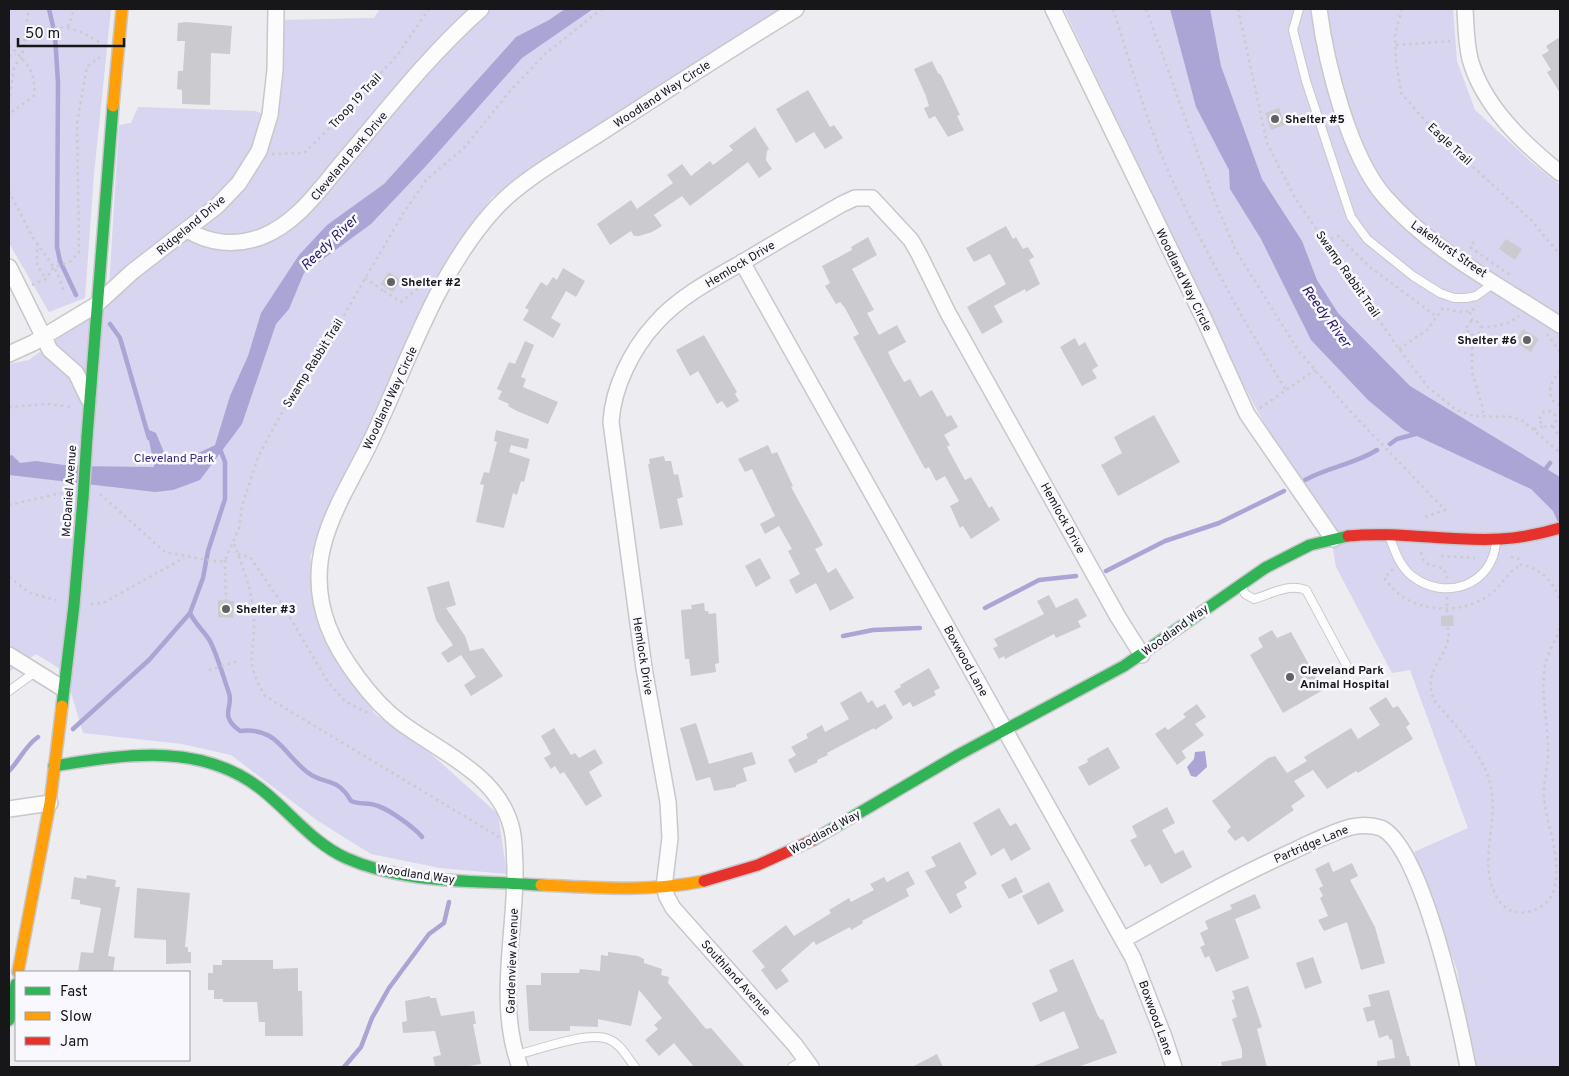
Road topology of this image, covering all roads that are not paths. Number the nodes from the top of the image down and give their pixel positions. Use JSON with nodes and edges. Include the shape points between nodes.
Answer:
{"nodes":[{"id":1,"x":122,"y":9,"type":"edge"},
{"id":2,"x":276,"y":9,"type":"edge"},
{"id":3,"x":481,"y":9,"type":"edge"},
{"id":4,"x":796,"y":9,"type":"edge"},
{"id":5,"x":1053,"y":9,"type":"edge"},
{"id":6,"x":1299,"y":9,"type":"edge"},
{"id":7,"x":1319,"y":9,"type":"edge"},
{"id":8,"x":1465,"y":9,"type":"edge"},
{"id":9,"x":1560,"y":173,"type":"edge"},
{"id":10,"x":188,"y":230,"type":"junction"},
{"id":11,"x":742,"y":262,"type":"junction"},
{"id":12,"x":9,"y":267,"type":"edge"},
{"id":13,"x":1495,"y":282,"type":"junction"},
{"id":14,"x":96,"y":305,"type":"junction"},
{"id":15,"x":1560,"y":325,"type":"edge"},
{"id":16,"x":43,"y":336,"type":"junction"},
{"id":17,"x":9,"y":354,"type":"edge"},
{"id":18,"x":90,"y":402,"type":"junction"},
{"id":19,"x":1555,"y":530,"type":"edge"},
{"id":20,"x":1388,"y":534,"type":"junction"},
{"id":21,"x":1333,"y":540,"type":"junction"},
{"id":22,"x":1496,"y":540,"type":"junction"},
{"id":23,"x":1241,"y":583,"type":"junction"},
{"id":24,"x":9,"y":655,"type":"edge"},
{"id":25,"x":1142,"y":655,"type":"junction"},
{"id":26,"x":1348,"y":668,"type":"dead end"},
{"id":27,"x":35,"y":672,"type":"junction"},
{"id":28,"x":62,"y":688,"type":"junction"},
{"id":29,"x":9,"y":691,"type":"edge"},
{"id":30,"x":1004,"y":729,"type":"junction"},
{"id":31,"x":54,"y":766,"type":"junction"},
{"id":32,"x":50,"y":803,"type":"junction"},
{"id":33,"x":9,"y":809,"type":"edge"},
{"id":34,"x":515,"y":883,"type":"junction"},
{"id":35,"x":664,"y":887,"type":"junction"},
{"id":36,"x":1123,"y":940,"type":"junction"},
{"id":37,"x":18,"y":971,"type":"edge"},
{"id":38,"x":15,"y":989,"type":"edge"},
{"id":39,"x":9,"y":1020,"type":"edge"},
{"id":40,"x":518,"y":1061,"type":"edge"},
{"id":41,"x":803,"y":1065,"type":"edge"},
{"id":42,"x":634,"y":1067,"type":"edge"},
{"id":43,"x":1174,"y":1067,"type":"edge"},
{"id":44,"x":1468,"y":1067,"type":"edge"}],
"edges":[{"from":1,"to":14,"type":"street","name":"McDaniel Avenue"},
{"from":2,"to":10,"type":"street","name":"Ridgeland Drive","via":[[274,88],[265,136],[239,183]]},
{"from":3,"to":10,"type":"street","name":"Cleveland Park Drive","via":[[434,56],[316,195],[290,220],[260,237],[224,243],[205,240]]},
{"from":4,"to":34,"type":"street","name":"Woodland Way Circle","via":[[586,142],[508,196],[484,222],[448,277],[423,324],[325,535],[318,582],[334,640],[378,702],[480,778],[501,803],[512,827]]},
{"from":5,"to":21,"type":"street","name":"Woodland Way Circle","via":[[1248,416]]},
{"from":6,"to":13,"type":"lane","via":[[1293,30],[1306,81],[1351,217],[1368,239],[1413,276],[1440,293],[1466,298],[1476,296]]},
{"from":7,"to":13,"type":"street","name":"Lakehurst Street","via":[[1340,104],[1373,181],[1410,223]]},
{"from":8,"to":9,"type":"street","via":[[1471,61],[1492,104],[1524,141]]},
{"from":10,"to":14,"type":"street","name":"Ridgeland Drive","via":[[132,272]]},
{"from":11,"to":25,"type":"street","name":"Hemlock Drive","via":[[842,204],[855,198],[872,198],[911,240],[963,339]]},
{"from":11,"to":30,"type":"street","name":"Boxwood Lane"},
{"from":11,"to":35,"type":"street","name":"Hemlock Drive","via":[[672,308],[656,323],[640,342],[612,408],[613,451],[668,802],[670,838]]},
{"from":12,"to":16,"type":"street"},
{"from":13,"to":15,"type":"street","name":"Lakehurst Street"},
{"from":14,"to":16,"type":"street","name":"Ridgeland Drive"},
{"from":14,"to":18,"type":"street","name":"McDaniel Avenue"},
{"from":16,"to":17,"type":"street","name":"Ridgeland Drive"},
{"from":16,"to":18,"type":"street","via":[[54,356],[76,373],[84,384]]},
{"from":18,"to":28,"type":"street","name":"McDaniel Avenue","bridge":true,"via":[[74,605]]},
{"from":19,"to":22,"type":"street","name":"Woodland Way","via":[[1518,540]]},
{"from":20,"to":21,"type":"street","name":"Woodland Way","via":[[1354,534]]},
{"from":20,"to":22,"type":"street","name":"Woodland Way"},
{"from":20,"to":22,"type":"lane","via":[[1400,565],[1410,575],[1421,582],[1447,588],[1466,585],[1481,576],[1495,556]]},
{"from":21,"to":23,"type":"street","name":"Woodland Way","via":[[1312,545]]},
{"from":23,"to":25,"type":"street","name":"Woodland Way"},
{"from":23,"to":26,"type":"lane","via":[[1245,594],[1254,599],[1286,588],[1306,590]]},
{"from":24,"to":27,"type":"street"},
{"from":25,"to":30,"type":"street","name":"Woodland Way"},
{"from":27,"to":28,"type":"street"},
{"from":27,"to":29,"type":"lane"},
{"from":28,"to":31,"type":"street","name":"McDaniel Avenue"},
{"from":30,"to":35,"type":"street","name":"Woodland Way","via":[[788,854],[726,875]]},
{"from":30,"to":36,"type":"street","name":"Boxwood Lane"},
{"from":31,"to":32,"type":"street","name":"McDaniel Avenue"},
{"from":31,"to":34,"type":"street","name":"Woodland Way","via":[[141,754],[200,758],[221,764],[241,775],[325,846],[366,866],[409,874]]},
{"from":32,"to":33,"type":"street"},
{"from":32,"to":37,"type":"street","name":"McDaniel Avenue"},
{"from":34,"to":35,"type":"street","name":"Woodland Way","via":[[637,889]]},
{"from":34,"to":40,"type":"street","name":"Gardenview Avenue","via":[[508,1011]]},
{"from":35,"to":41,"type":"street","name":"Southland Avenue","via":[[673,908],[760,1004]]},
{"from":36,"to":43,"type":"street","name":"Boxwood Lane","via":[[1143,980]]},
{"from":36,"to":44,"type":"street","name":"Partridge Lane","via":[[1272,860],[1333,833],[1352,827],[1380,828],[1399,844],[1423,897]]},
{"from":38,"to":39,"type":"street"},
{"from":40,"to":42,"type":"lane","via":[[590,1037],[608,1039],[620,1047]]}]}
